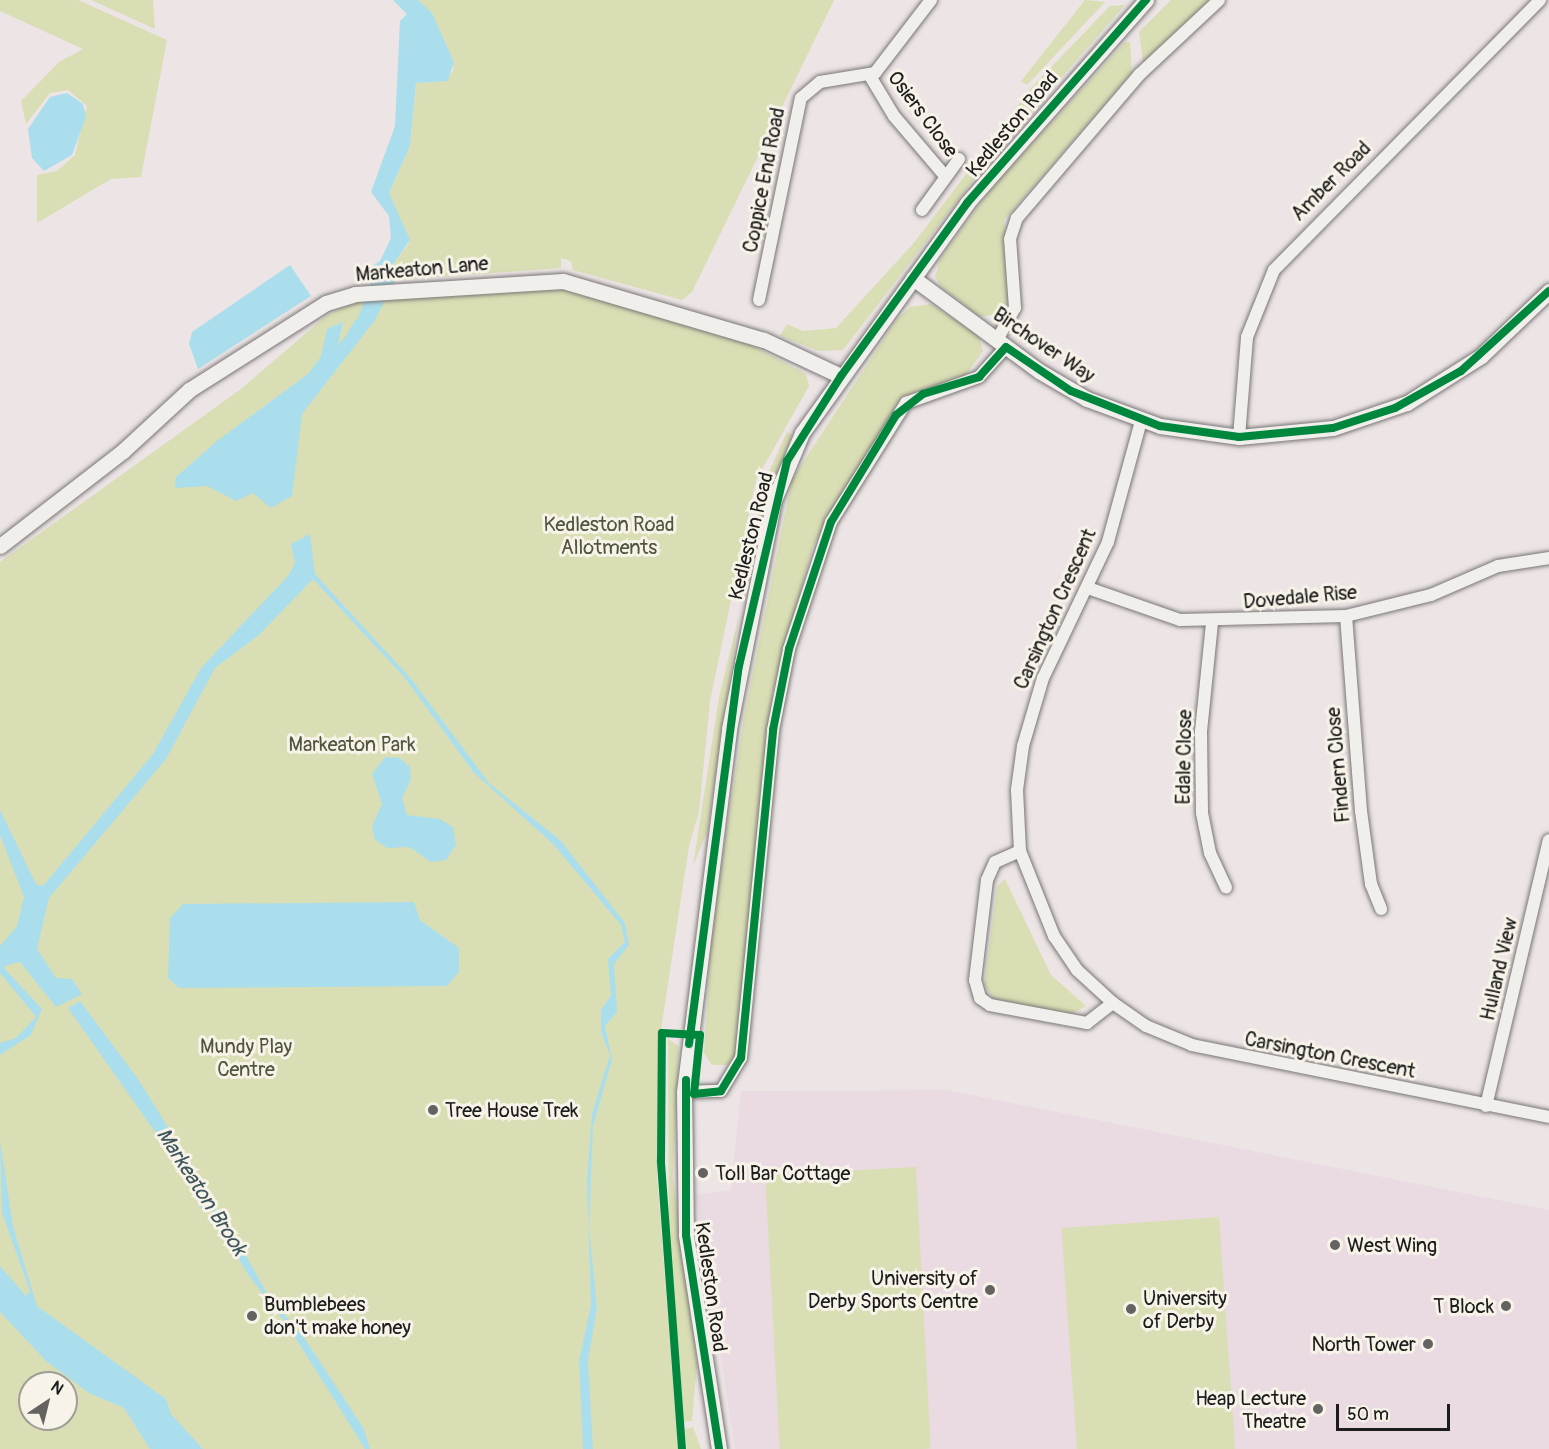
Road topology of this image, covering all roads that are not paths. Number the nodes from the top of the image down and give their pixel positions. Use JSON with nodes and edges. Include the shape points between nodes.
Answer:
{"nodes":[{"id":1,"x":931,"y":0,"type":"edge"},
{"id":2,"x":1146,"y":0,"type":"edge"},
{"id":3,"x":1219,"y":0,"type":"edge"},
{"id":4,"x":1540,"y":0,"type":"edge"},
{"id":5,"x":870,"y":76,"type":"junction"},
{"id":6,"x":958,"y":159,"type":"dead end"},
{"id":7,"x":945,"y":176,"type":"junction"},
{"id":8,"x":922,"y":210,"type":"dead end"},
{"id":9,"x":913,"y":278,"type":"junction"},
{"id":10,"x":1549,"y":291,"type":"edge"},
{"id":11,"x":759,"y":300,"type":"dead end"},
{"id":12,"x":1001,"y":343,"type":"junction"},
{"id":13,"x":841,"y":376,"type":"junction"},
{"id":14,"x":1141,"y":421,"type":"junction"},
{"id":15,"x":1239,"y":437,"type":"junction"},
{"id":16,"x":0,"y":546,"type":"edge"},
{"id":17,"x":1549,"y":558,"type":"edge"},
{"id":18,"x":1088,"y":588,"type":"junction"},
{"id":19,"x":1346,"y":616,"type":"junction"},
{"id":20,"x":1212,"y":623,"type":"junction"},
{"id":21,"x":1549,"y":840,"type":"edge"},
{"id":22,"x":1020,"y":851,"type":"junction"},
{"id":23,"x":1226,"y":888,"type":"dead end"},
{"id":24,"x":1380,"y":909,"type":"dead end"},
{"id":25,"x":1113,"y":1003,"type":"junction"},
{"id":26,"x":684,"y":1092,"type":"junction"},
{"id":27,"x":1486,"y":1106,"type":"junction"},
{"id":28,"x":1549,"y":1118,"type":"edge"},
{"id":29,"x":719,"y":1449,"type":"edge"}],
"edges":[{"from":1,"to":5,"type":"street"},
{"from":2,"to":9,"type":"street","name":"Kedleston Road","via":[[1008,152]]},
{"from":3,"to":12,"type":"street","via":[[1140,74],[1017,218],[1010,239],[1015,308]]},
{"from":4,"to":15,"type":"street","name":"Amber Road","via":[[1274,270],[1247,337]]},
{"from":5,"to":7,"type":"street","name":"Osiers Close","via":[[894,116]]},
{"from":5,"to":11,"type":"street","name":"Coppice End Road","via":[[820,82],[801,98]]},
{"from":6,"to":7,"type":"street","name":"Osiers Close"},
{"from":7,"to":8,"type":"street","name":"Osiers Close"},
{"from":9,"to":12,"type":"street","name":"Birchover Way"},
{"from":9,"to":13,"type":"street","name":"Kedleston Road"},
{"from":10,"to":15,"type":"street","name":"Birchover Way","via":[[1481,356],[1407,403],[1333,428]]},
{"from":12,"to":14,"type":"street","name":"Birchover Way","via":[[1063,387]]},
{"from":12,"to":26,"type":"street","via":[[979,377],[906,403],[831,522],[792,638],[773,730],[741,1058],[721,1091]]},
{"from":13,"to":16,"type":"street","name":"Markeaton Lane","via":[[764,340],[563,281],[355,294],[326,303],[189,390],[123,451]]},
{"from":13,"to":26,"type":"street","name":"Kedleston Road","via":[[787,461],[750,608],[727,740]]},
{"from":14,"to":15,"type":"street","name":"Birchover Way"},
{"from":14,"to":18,"type":"street","name":"Carsington Crescent","via":[[1117,517]]},
{"from":17,"to":19,"type":"street","name":"Dovedale Rise","via":[[1498,566],[1431,595]]},
{"from":18,"to":20,"type":"street","name":"Dovedale Rise","via":[[1153,614]]},
{"from":18,"to":22,"type":"street","name":"Carsington Crescent","via":[[1043,678],[1028,723],[1017,790]]},
{"from":19,"to":20,"type":"street","name":"Dovedale Rise"},
{"from":19,"to":24,"type":"street","name":"Findern Close","via":[[1361,811],[1371,884]]},
{"from":20,"to":23,"type":"street","name":"Edale Close","via":[[1201,731],[1202,813],[1210,852]]},
{"from":21,"to":27,"type":"street","name":"Hulland View"},
{"from":22,"to":25,"type":"street","name":"Carsington Crescent","via":[[1031,890],[1059,944]]},
{"from":22,"to":25,"type":"street","via":[[996,862],[987,880],[975,980],[980,998],[990,1005],[1087,1023]]},
{"from":25,"to":27,"type":"street","name":"Carsington Crescent","via":[[1156,1030],[1221,1053]]},
{"from":26,"to":29,"type":"street","name":"Kedleston Road","via":[[686,1235]]},
{"from":27,"to":28,"type":"street","name":"Carsington Crescent"}]}
